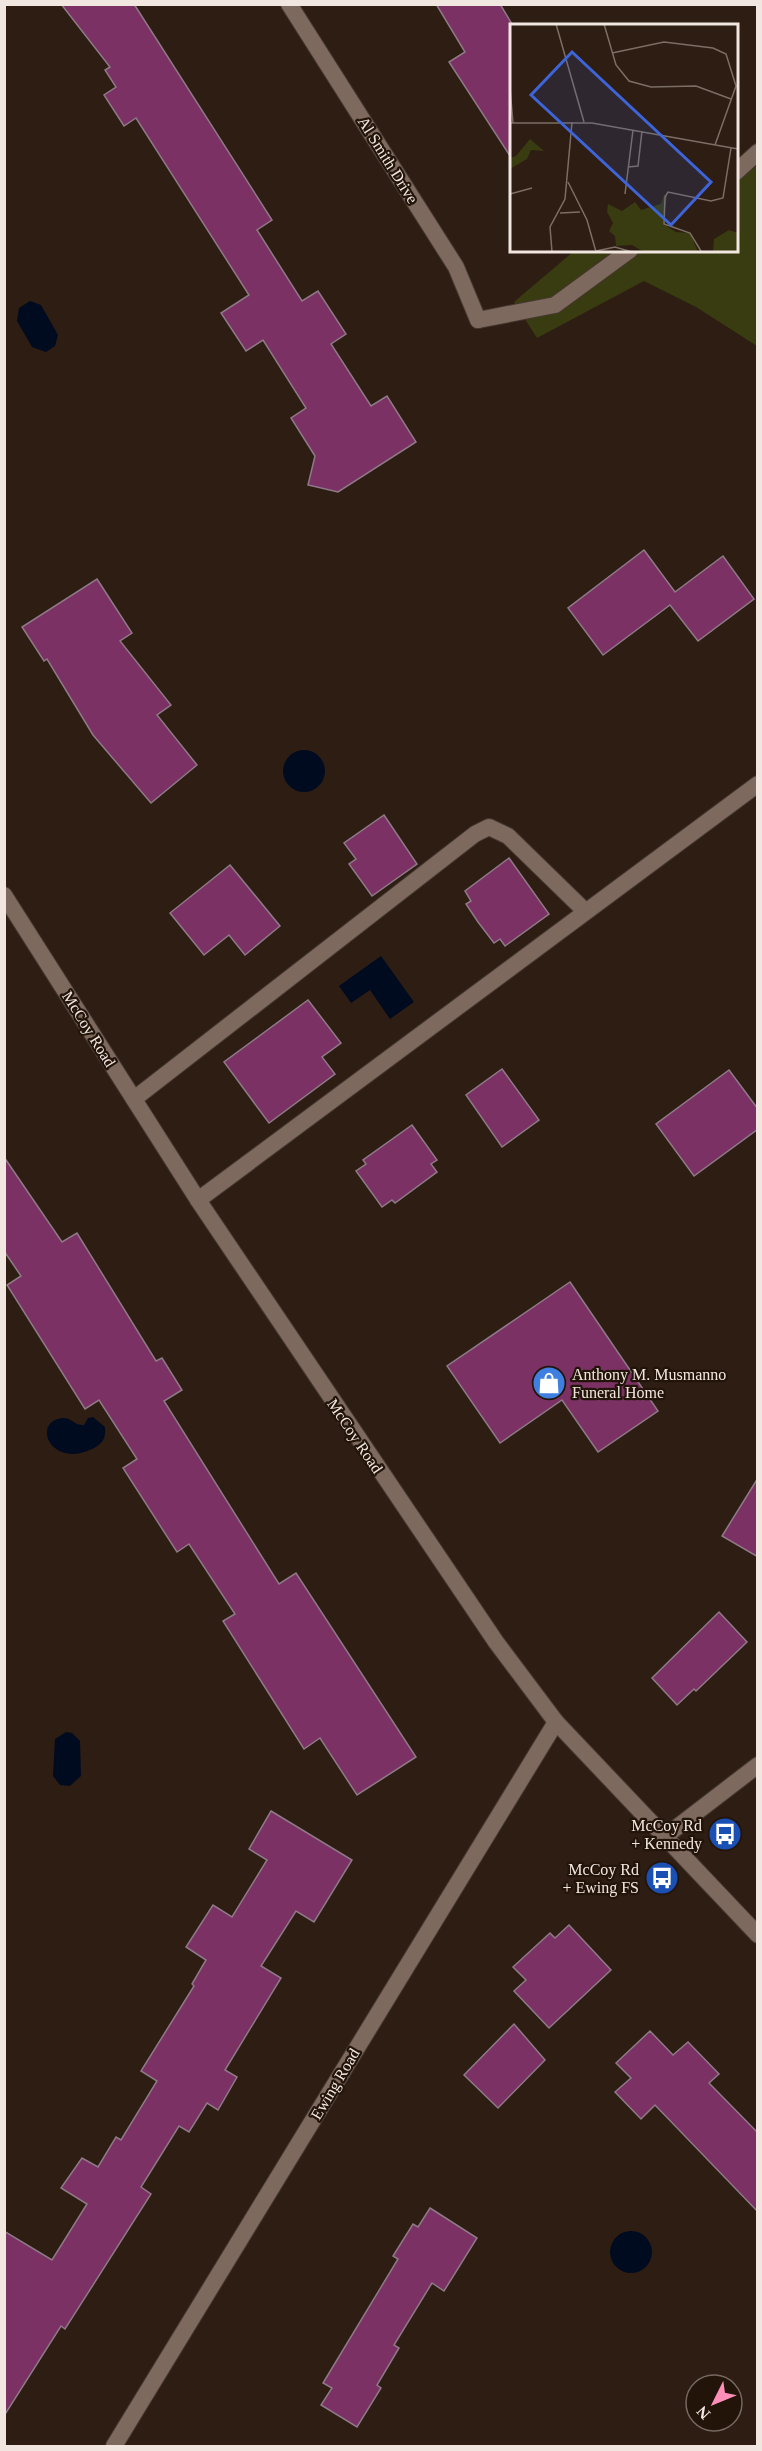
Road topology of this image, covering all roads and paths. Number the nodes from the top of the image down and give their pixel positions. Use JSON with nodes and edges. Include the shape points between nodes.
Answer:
{"nodes":[{"id":1,"x":289,"y":4,"type":"edge"},
{"id":2,"x":758,"y":153,"type":"edge"},
{"id":3,"x":738,"y":170,"type":"edge"},
{"id":4,"x":627,"y":252,"type":"edge"},
{"id":5,"x":758,"y":784,"type":"edge"},
{"id":6,"x":4,"y":896,"type":"edge"},
{"id":7,"x":585,"y":911,"type":"junction"},
{"id":8,"x":134,"y":1099,"type":"junction"},
{"id":9,"x":198,"y":1200,"type":"junction"},
{"id":10,"x":556,"y":1722,"type":"junction"},
{"id":11,"x":758,"y":1765,"type":"edge"},
{"id":12,"x":663,"y":1838,"type":"junction"},
{"id":13,"x":758,"y":1935,"type":"edge"},
{"id":14,"x":114,"y":2446,"type":"edge"}],
"edges":[{"from":1,"to":4,"type":"street","name":"Al Smith Drive","via":[[456,267],[478,320],[555,306]]},
{"from":2,"to":3,"type":"street"},
{"from":5,"to":7,"type":"street"},
{"from":6,"to":8,"type":"street","name":"McCoy Road"},
{"from":7,"to":8,"type":"street","via":[[508,836],[489,828],[475,834]]},
{"from":7,"to":9,"type":"street"},
{"from":8,"to":9,"type":"street","name":"McCoy Road"},
{"from":9,"to":10,"type":"street","name":"McCoy Road","via":[[448,1575]]},
{"from":10,"to":12,"type":"street","name":"McCoy Road"},
{"from":10,"to":14,"type":"street","name":"Ewing Road"},
{"from":11,"to":12,"type":"street"},
{"from":12,"to":13,"type":"street","name":"McCoy Road"}]}
